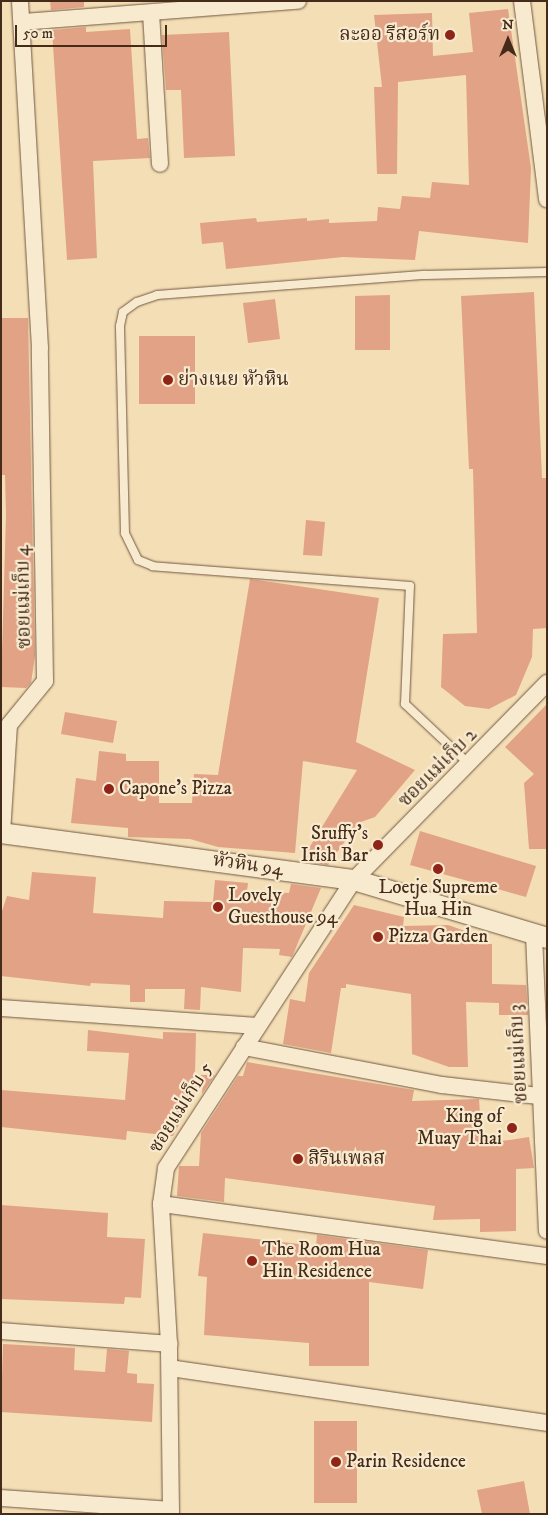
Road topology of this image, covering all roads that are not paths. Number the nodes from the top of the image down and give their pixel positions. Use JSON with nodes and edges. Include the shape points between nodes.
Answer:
{"nodes":[{"id":1,"x":20,"y":1,"type":"edge"},
{"id":2,"x":298,"y":1,"type":"edge"},
{"id":3,"x":522,"y":1,"type":"edge"},
{"id":4,"x":151,"y":13,"type":"junction"},
{"id":5,"x":22,"y":22,"type":"junction"},
{"id":6,"x":543,"y":126,"type":"edge"},
{"id":7,"x":160,"y":164,"type":"dead end"},
{"id":8,"x":547,"y":199,"type":"edge"},
{"id":9,"x":547,"y":272,"type":"edge"},
{"id":10,"x":547,"y":683,"type":"edge"},
{"id":11,"x":470,"y":765,"type":"junction"},
{"id":12,"x":2,"y":833,"type":"edge"},
{"id":13,"x":354,"y":880,"type":"junction"},
{"id":14,"x":540,"y":936,"type":"edge"},
{"id":15,"x":1,"y":1008,"type":"edge"},
{"id":16,"x":256,"y":1026,"type":"junction"},
{"id":17,"x":244,"y":1047,"type":"junction"},
{"id":18,"x":544,"y":1096,"type":"edge"},
{"id":19,"x":161,"y":1204,"type":"junction"},
{"id":20,"x":547,"y":1231,"type":"edge"},
{"id":21,"x":547,"y":1256,"type":"edge"},
{"id":22,"x":1,"y":1331,"type":"edge"},
{"id":23,"x":169,"y":1344,"type":"junction"},
{"id":24,"x":170,"y":1368,"type":"junction"},
{"id":25,"x":547,"y":1423,"type":"edge"},
{"id":26,"x":1,"y":1498,"type":"edge"},
{"id":27,"x":171,"y":1512,"type":"edge"}],
"edges":[{"from":1,"to":5,"type":"street","name":"ซอยแม่เก็บ 4"},
{"from":2,"to":4,"type":"street"},
{"from":3,"to":6,"type":"street"},
{"from":4,"to":5,"type":"street"},
{"from":4,"to":7,"type":"street"},
{"from":5,"to":12,"type":"street","name":"ซอยแม่เก็บ 4","via":[[40,348],[45,681],[9,725]]},
{"from":6,"to":8,"type":"street"},
{"from":9,"to":11,"type":"lane","via":[[425,275],[157,296],[137,302],[123,312],[120,326],[125,533],[138,560],[153,566],[410,586],[405,704]]},
{"from":10,"to":11,"type":"street","name":"ซอยแม่เก็บ 2"},
{"from":11,"to":13,"type":"street","name":"ซอยแม่เก็บ 2"},
{"from":12,"to":13,"type":"street","name":"หัวหิน 94"},
{"from":13,"to":14,"type":"street","name":"หัวหิน 94"},
{"from":13,"to":16,"type":"street","name":"ซอยแม่เก็บ 5"},
{"from":14,"to":18,"type":"street","name":"ซอยแม่เก็บ 3"},
{"from":15,"to":16,"type":"street"},
{"from":16,"to":17,"type":"street","name":"ซอยแม่เก็บ 5"},
{"from":17,"to":18,"type":"street","via":[[442,1085]]},
{"from":17,"to":19,"type":"street","name":"ซอยแม่เก็บ 5","via":[[166,1168]]},
{"from":18,"to":20,"type":"street","name":"ซอยแม่เก็บ 3"},
{"from":19,"to":21,"type":"street"},
{"from":19,"to":23,"type":"street","name":"ซอยแม่เก็บ 5"},
{"from":22,"to":23,"type":"street"},
{"from":23,"to":24,"type":"street","name":"ซอยแม่เก็บ 5"},
{"from":24,"to":25,"type":"street"},
{"from":24,"to":27,"type":"street","name":"ซอยแม่เก็บ 5"},
{"from":26,"to":27,"type":"street"}]}
